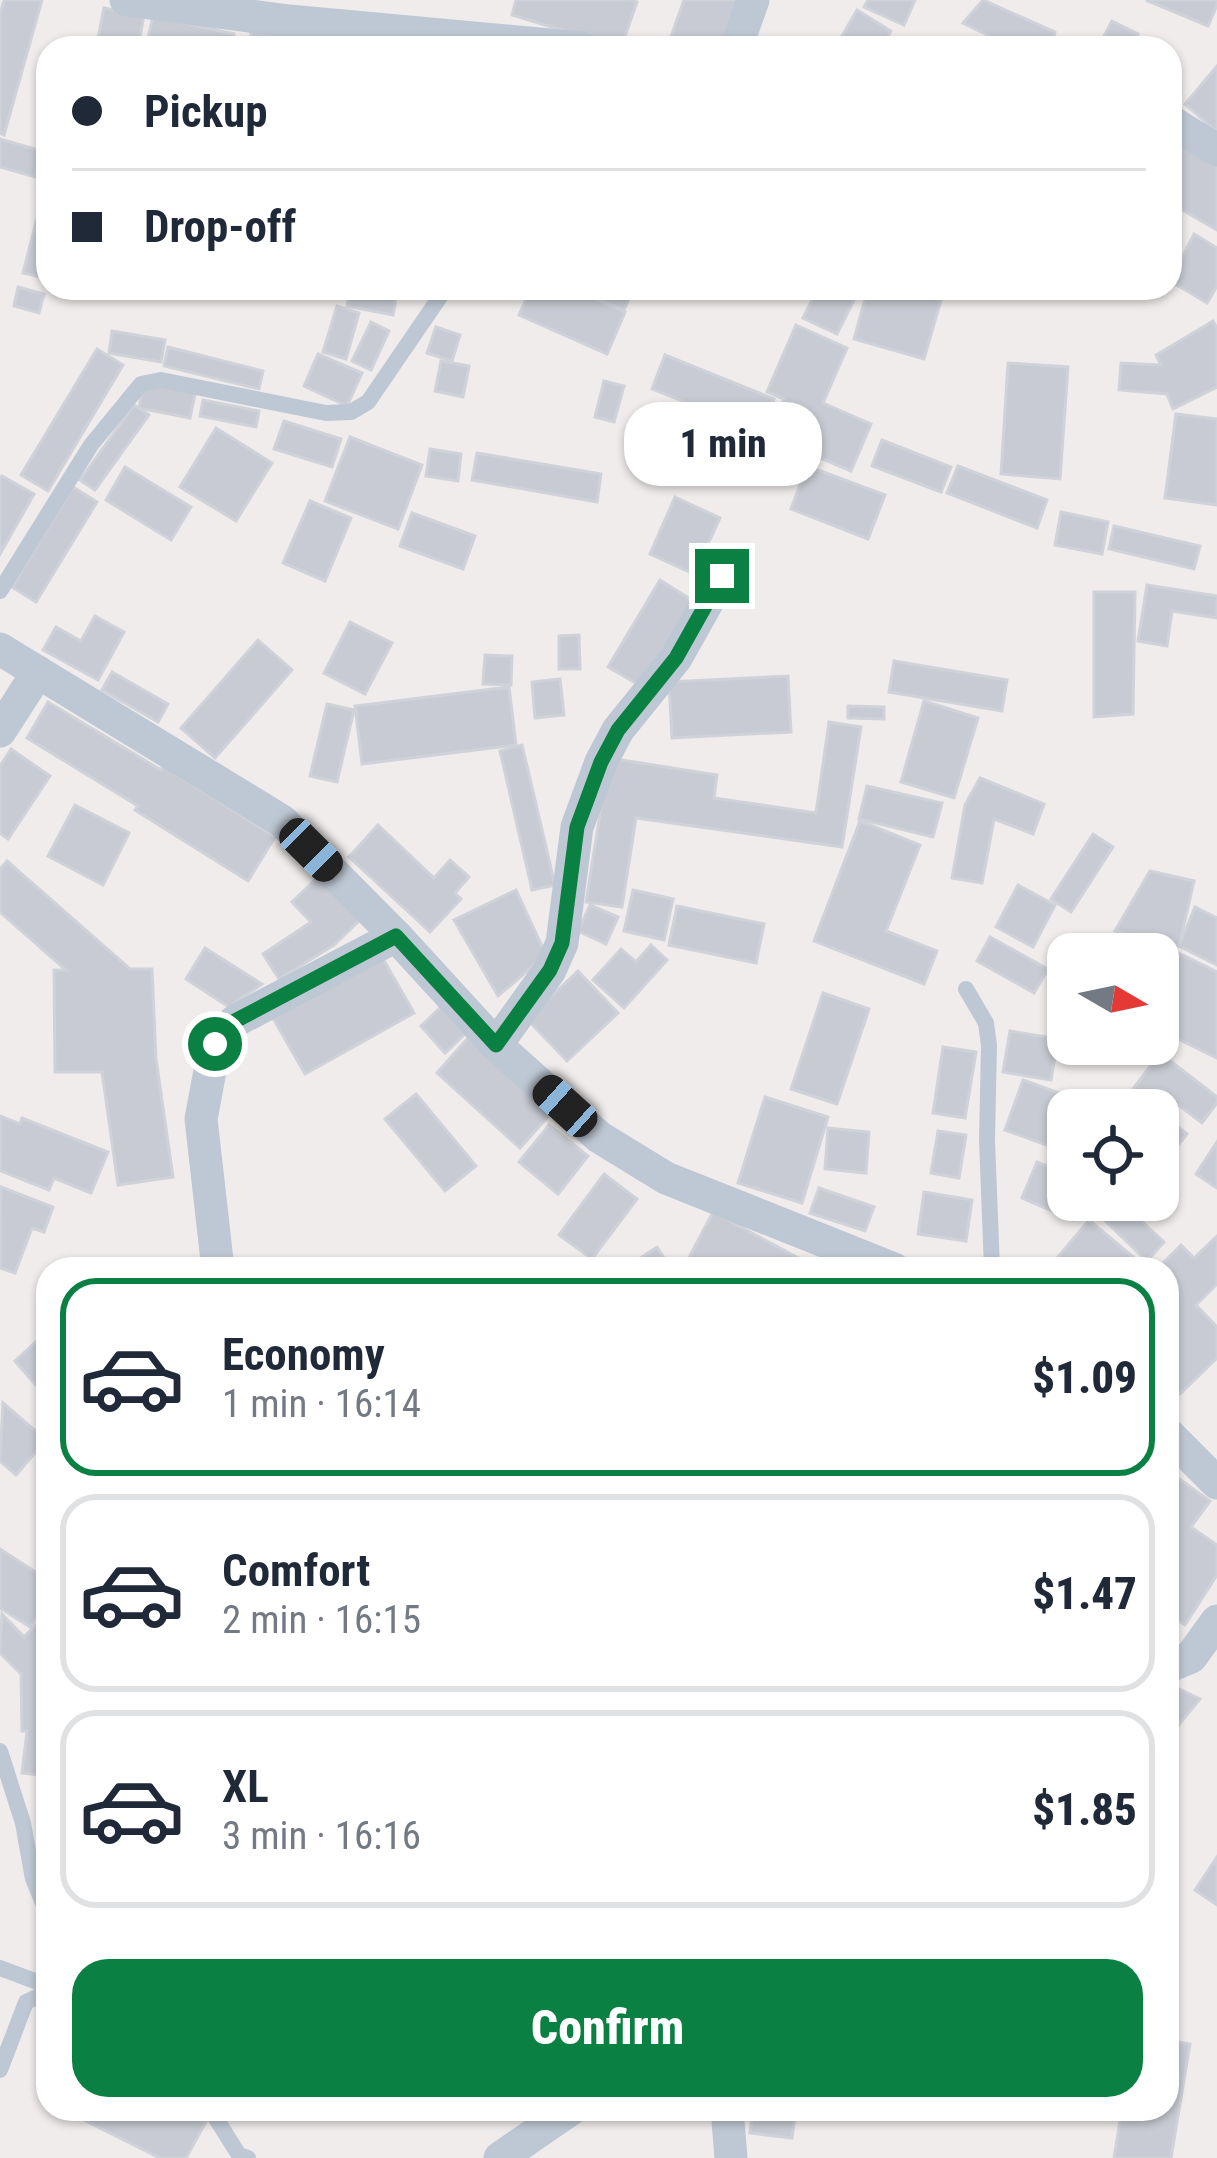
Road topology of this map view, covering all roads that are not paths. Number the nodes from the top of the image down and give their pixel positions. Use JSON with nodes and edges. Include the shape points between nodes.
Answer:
{"nodes":[{"id":1,"x":126,"y":0,"type":"edge"},
{"id":2,"x":753,"y":0,"type":"edge"},
{"id":3,"x":452,"y":36,"type":"edge"},
{"id":4,"x":740,"y":36,"type":"edge"},
{"id":5,"x":1182,"y":128,"type":"edge"},
{"id":6,"x":1217,"y":150,"type":"edge"},
{"id":7,"x":438,"y":300,"type":"edge"},
{"id":8,"x":722,"y":576,"type":"dead end"},
{"id":9,"x":0,"y":591,"type":"edge"},
{"id":10,"x":0,"y":649,"type":"edge"},
{"id":11,"x":38,"y":672,"type":"junction"},
{"id":12,"x":0,"y":731,"type":"edge"},
{"id":13,"x":396,"y":936,"type":"junction"},
{"id":14,"x":965,"y":988,"type":"dead end"},
{"id":15,"x":496,"y":1045,"type":"junction"},
{"id":16,"x":217,"y":1257,"type":"edge"},
{"id":17,"x":865,"y":1257,"type":"edge"},
{"id":18,"x":992,"y":1257,"type":"edge"},
{"id":19,"x":1179,"y":1444,"type":"edge"},
{"id":20,"x":1217,"y":1483,"type":"edge"},
{"id":21,"x":1217,"y":1621,"type":"edge"},
{"id":22,"x":1179,"y":1662,"type":"edge"},
{"id":23,"x":1217,"y":1680,"type":"edge"},
{"id":24,"x":0,"y":1751,"type":"edge"},
{"id":25,"x":36,"y":1886,"type":"edge"},
{"id":26,"x":0,"y":1968,"type":"edge"},
{"id":27,"x":36,"y":1984,"type":"edge"},
{"id":28,"x":36,"y":1996,"type":"edge"},
{"id":29,"x":0,"y":2070,"type":"edge"},
{"id":30,"x":218,"y":2121,"type":"edge"},
{"id":31,"x":554,"y":2121,"type":"edge"},
{"id":32,"x":728,"y":2121,"type":"edge"},
{"id":33,"x":248,"y":2158,"type":"edge"},
{"id":34,"x":500,"y":2158,"type":"edge"},
{"id":35,"x":731,"y":2158,"type":"edge"}],
"edges":[{"from":1,"to":3,"type":"street"},
{"from":2,"to":4,"type":"street"},
{"from":5,"to":6,"type":"street"},
{"from":7,"to":9,"type":"lane","via":[[368,402],[350,412],[161,380],[141,384],[91,445]]},
{"from":8,"to":15,"type":"street","via":[[676,658],[601,762],[577,827],[562,943]]},
{"from":10,"to":11,"type":"street"},
{"from":11,"to":12,"type":"street"},
{"from":11,"to":13,"type":"street","via":[[282,821]]},
{"from":13,"to":15,"type":"street"},
{"from":13,"to":16,"type":"street","via":[[235,1021],[215,1044],[201,1119]]},
{"from":14,"to":18,"type":"lane","via":[[989,1045]]},
{"from":15,"to":17,"type":"street","via":[[599,1137],[666,1178]]},
{"from":19,"to":20,"type":"street"},
{"from":21,"to":22,"type":"street"},
{"from":22,"to":23,"type":"street"},
{"from":24,"to":25,"type":"lane"},
{"from":26,"to":27,"type":"lane"},
{"from":28,"to":29,"type":"lane","via":[[26,2002]]},
{"from":30,"to":33,"type":"lane"},
{"from":31,"to":34,"type":"street"},
{"from":32,"to":35,"type":"street"}]}
